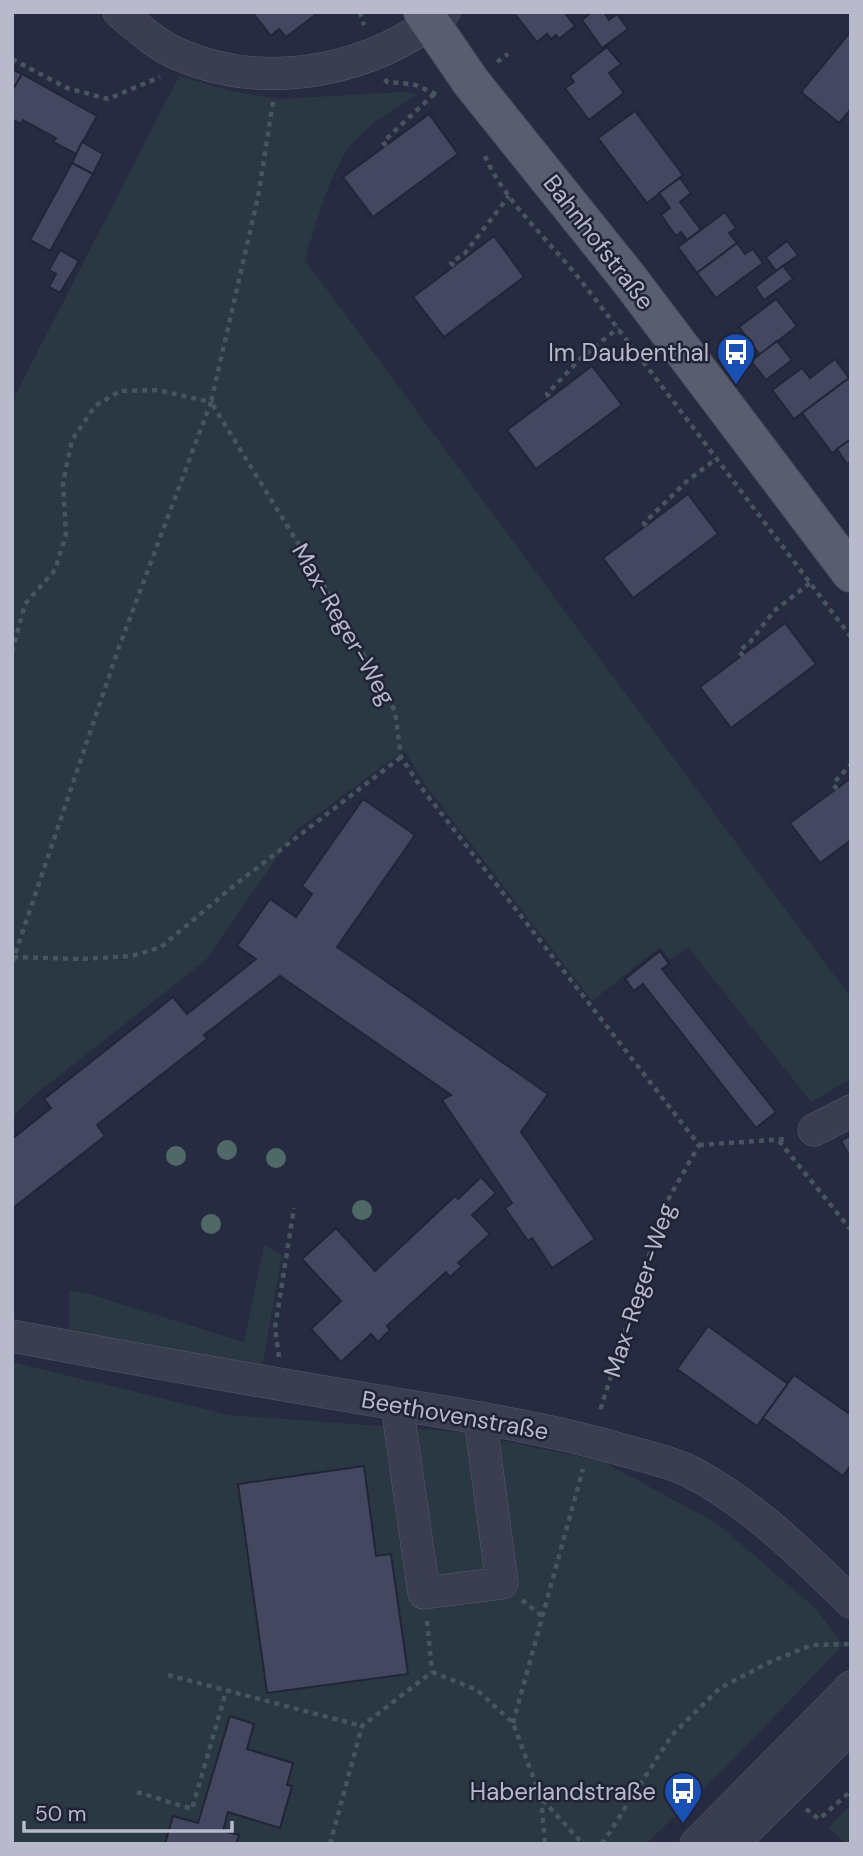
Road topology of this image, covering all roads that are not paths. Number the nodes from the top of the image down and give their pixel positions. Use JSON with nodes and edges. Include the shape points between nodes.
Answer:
{"nodes":[{"id":1,"x":119,"y":12,"type":"edge"},
{"id":2,"x":432,"y":16,"type":"edge"},
{"id":3,"x":851,"y":573,"type":"edge"},
{"id":4,"x":851,"y":1111,"type":"edge"},
{"id":5,"x":814,"y":1130,"type":"road end"},
{"id":6,"x":12,"y":1336,"type":"edge"},
{"id":7,"x":397,"y":1405,"type":"junction"},
{"id":8,"x":480,"y":1418,"type":"junction"},
{"id":9,"x":851,"y":1602,"type":"edge"},
{"id":10,"x":851,"y":1687,"type":"edge"},
{"id":11,"x":851,"y":1727,"type":"edge"},
{"id":12,"x":696,"y":1844,"type":"edge"},
{"id":13,"x":732,"y":1844,"type":"edge"}],
"edges":[{"from":1,"to":2,"type":"street","via":[[180,55],[234,70],[278,74],[374,55]]},
{"from":2,"to":3,"type":"main road","name":"Bahnhofstraße","via":[[471,82],[629,279]]},
{"from":4,"to":5,"type":"street"},
{"from":6,"to":7,"type":"street","name":"Beethovenstraße"},
{"from":7,"to":8,"type":"street","name":"Beethovenstraße"},
{"from":7,"to":8,"type":"street","via":[[424,1592],[502,1583]]},
{"from":8,"to":9,"type":"street","name":"Beethovenstraße","via":[[590,1440],[689,1471],[765,1523]]},
{"from":10,"to":12,"type":"street"},
{"from":11,"to":13,"type":"street"}]}
